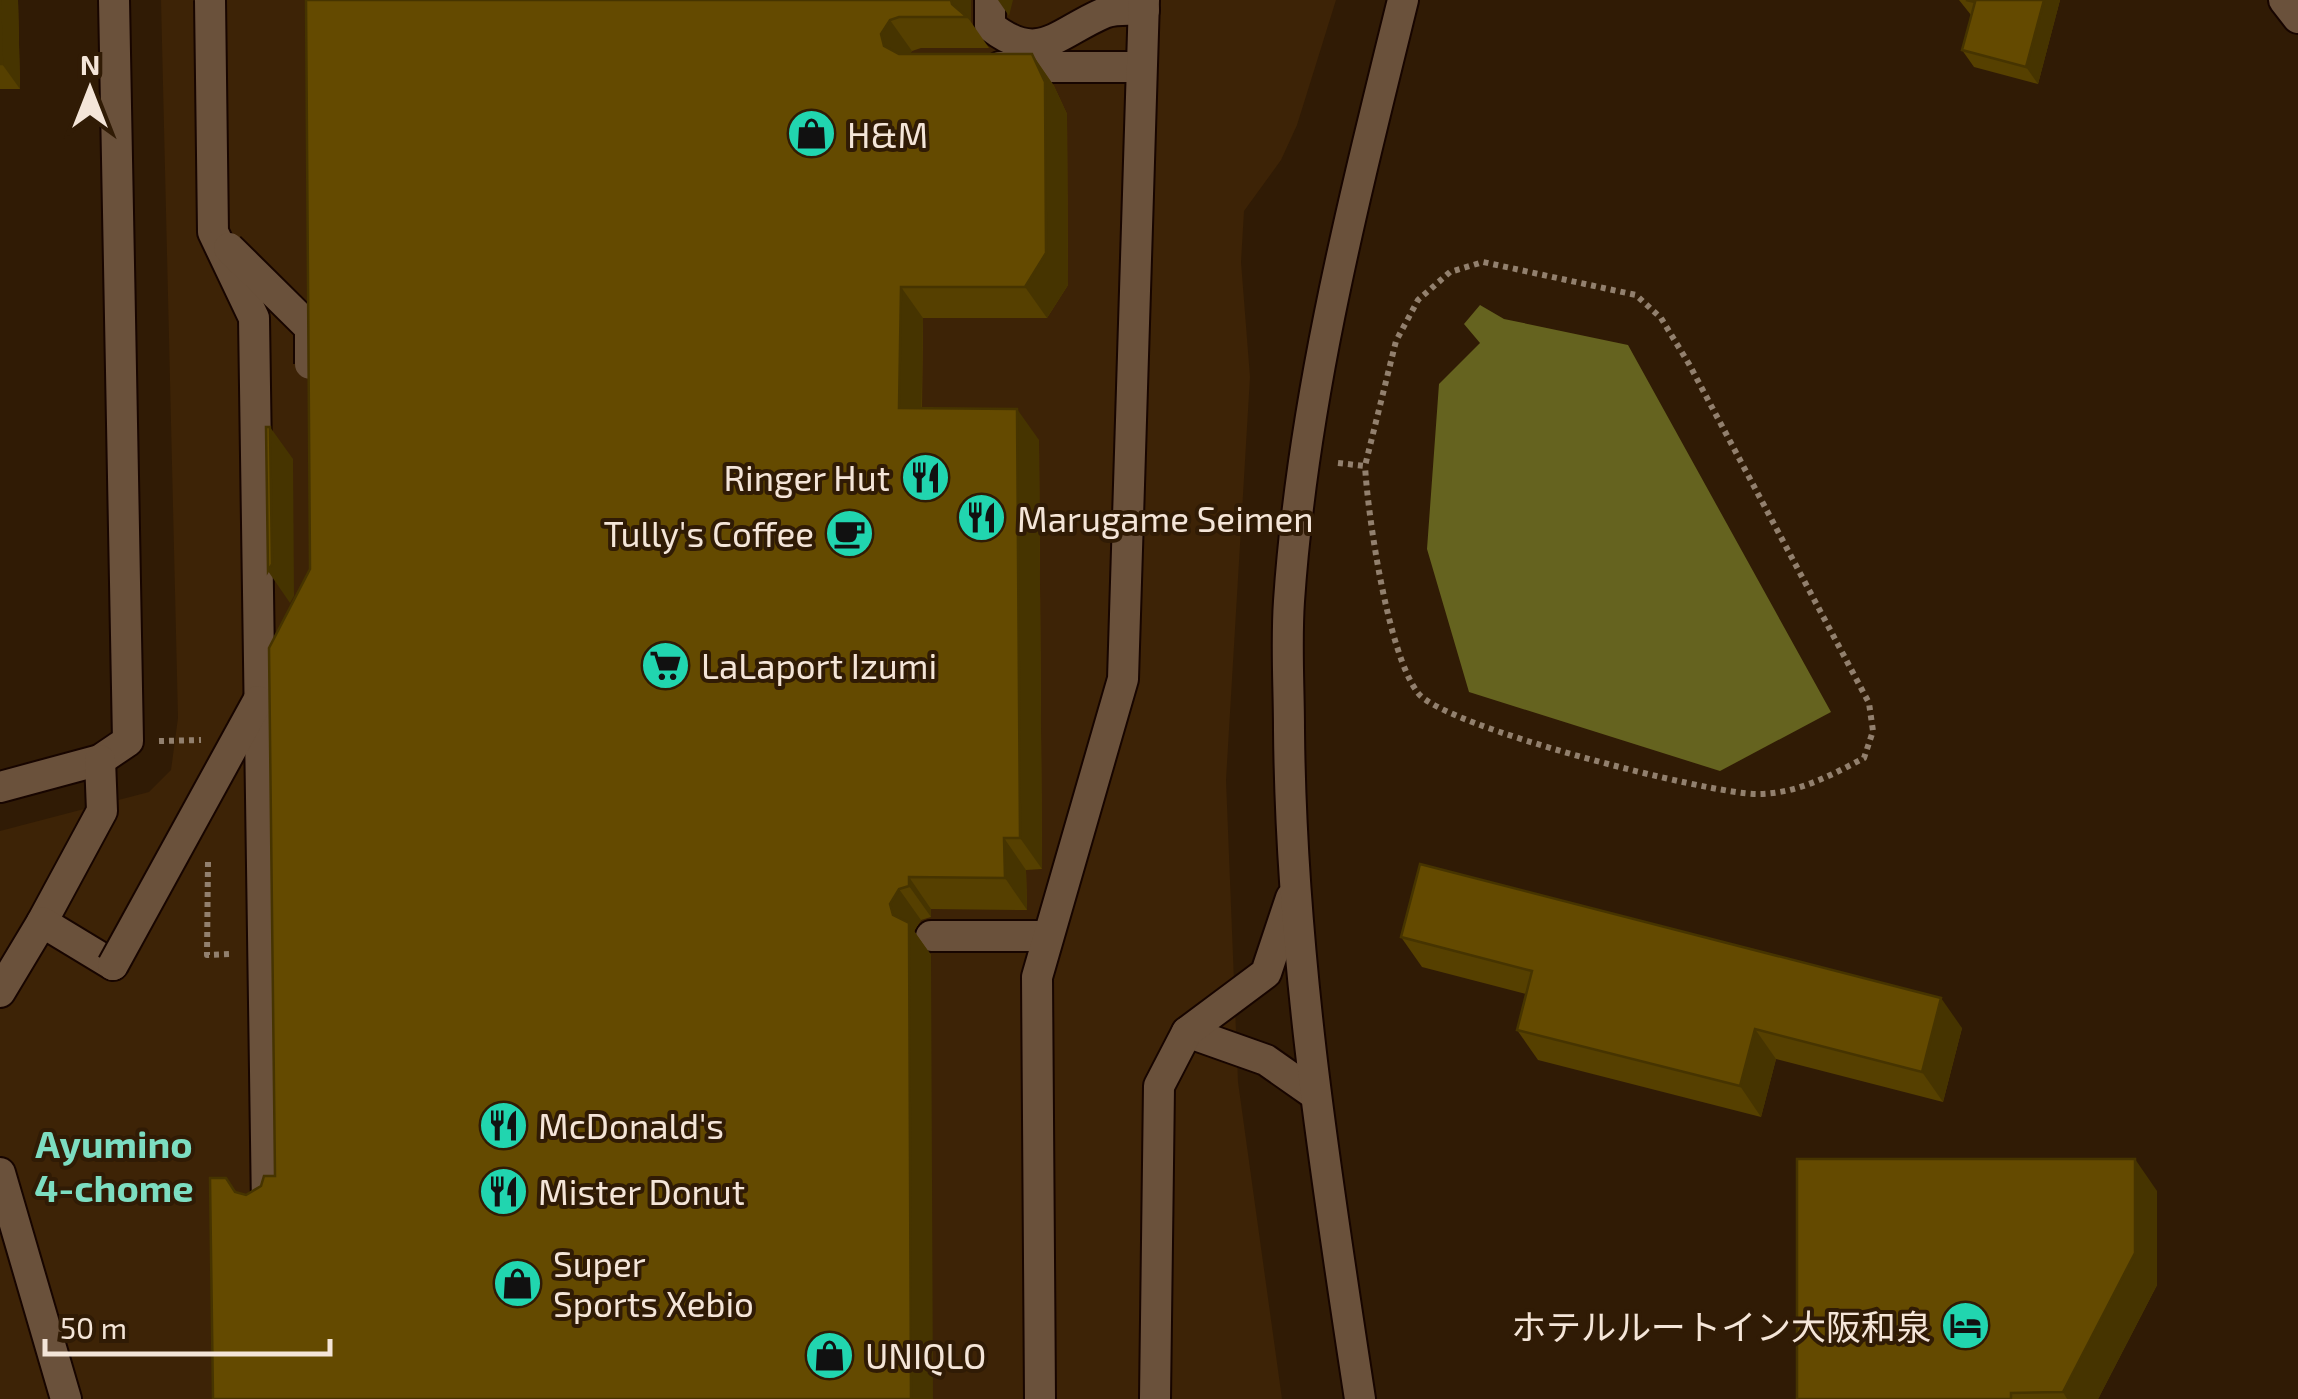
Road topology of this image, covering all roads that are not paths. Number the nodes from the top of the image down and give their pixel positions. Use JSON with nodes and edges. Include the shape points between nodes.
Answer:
{"nodes":[{"id":1,"x":114,"y":0,"type":"edge"},
{"id":2,"x":210,"y":0,"type":"edge"},
{"id":3,"x":990,"y":0,"type":"edge"},
{"id":4,"x":1402,"y":0,"type":"edge"},
{"id":5,"x":2284,"y":0,"type":"edge"},
{"id":6,"x":1144,"y":5,"type":"edge"},
{"id":7,"x":2298,"y":18,"type":"edge"},
{"id":8,"x":971,"y":68,"type":"edge"},
{"id":9,"x":1141,"y":68,"type":"junction"},
{"id":10,"x":213,"y":232,"type":"junction"},
{"id":11,"x":311,"y":403,"type":"edge"},
{"id":12,"x":284,"y":653,"type":"edge"},
{"id":13,"x":100,"y":760,"type":"junction"},
{"id":14,"x":0,"y":787,"type":"edge"},
{"id":15,"x":1293,"y":894,"type":"junction"},
{"id":16,"x":42,"y":922,"type":"junction"},
{"id":17,"x":931,"y":936,"type":"dead end"},
{"id":18,"x":1045,"y":936,"type":"junction"},
{"id":19,"x":0,"y":992,"type":"edge"},
{"id":20,"x":1187,"y":1032,"type":"junction"},
{"id":21,"x":1313,"y":1092,"type":"junction"},
{"id":22,"x":0,"y":1173,"type":"edge"},
{"id":23,"x":266,"y":1208,"type":"edge"},
{"id":24,"x":66,"y":1399,"type":"edge"},
{"id":25,"x":1040,"y":1399,"type":"edge"},
{"id":26,"x":1154,"y":1399,"type":"edge"},
{"id":27,"x":1360,"y":1399,"type":"edge"}],
"edges":[{"from":1,"to":13,"type":"street","via":[[130,716],[128,740]]},
{"from":2,"to":10,"type":"street","bridge":true},
{"from":3,"to":6,"type":"street","via":[[990,26],[1013,45],[1051,44],[1108,11]]},
{"from":4,"to":15,"type":"street","via":[[1340,254],[1302,460],[1288,605]]},
{"from":5,"to":7,"type":"street"},
{"from":6,"to":9,"type":"street"},
{"from":8,"to":9,"type":"street"},
{"from":9,"to":18,"type":"street","via":[[1123,679]]},
{"from":10,"to":11,"type":"street","bridge":true,"via":[[310,328]]},
{"from":10,"to":23,"type":"street","bridge":true,"via":[[254,318]]},
{"from":12,"to":16,"type":"street","bridge":true,"via":[[114,965]]},
{"from":13,"to":14,"type":"street"},
{"from":13,"to":16,"type":"street","via":[[102,811]]},
{"from":15,"to":20,"type":"street","via":[[1266,973]]},
{"from":15,"to":21,"type":"street"},
{"from":16,"to":19,"type":"street"},
{"from":17,"to":18,"type":"street"},
{"from":18,"to":25,"type":"street","via":[[1037,977]]},
{"from":20,"to":21,"type":"street","via":[[1266,1060]]},
{"from":20,"to":26,"type":"street","via":[[1159,1086]]},
{"from":21,"to":27,"type":"street"},
{"from":22,"to":24,"type":"street"}]}
